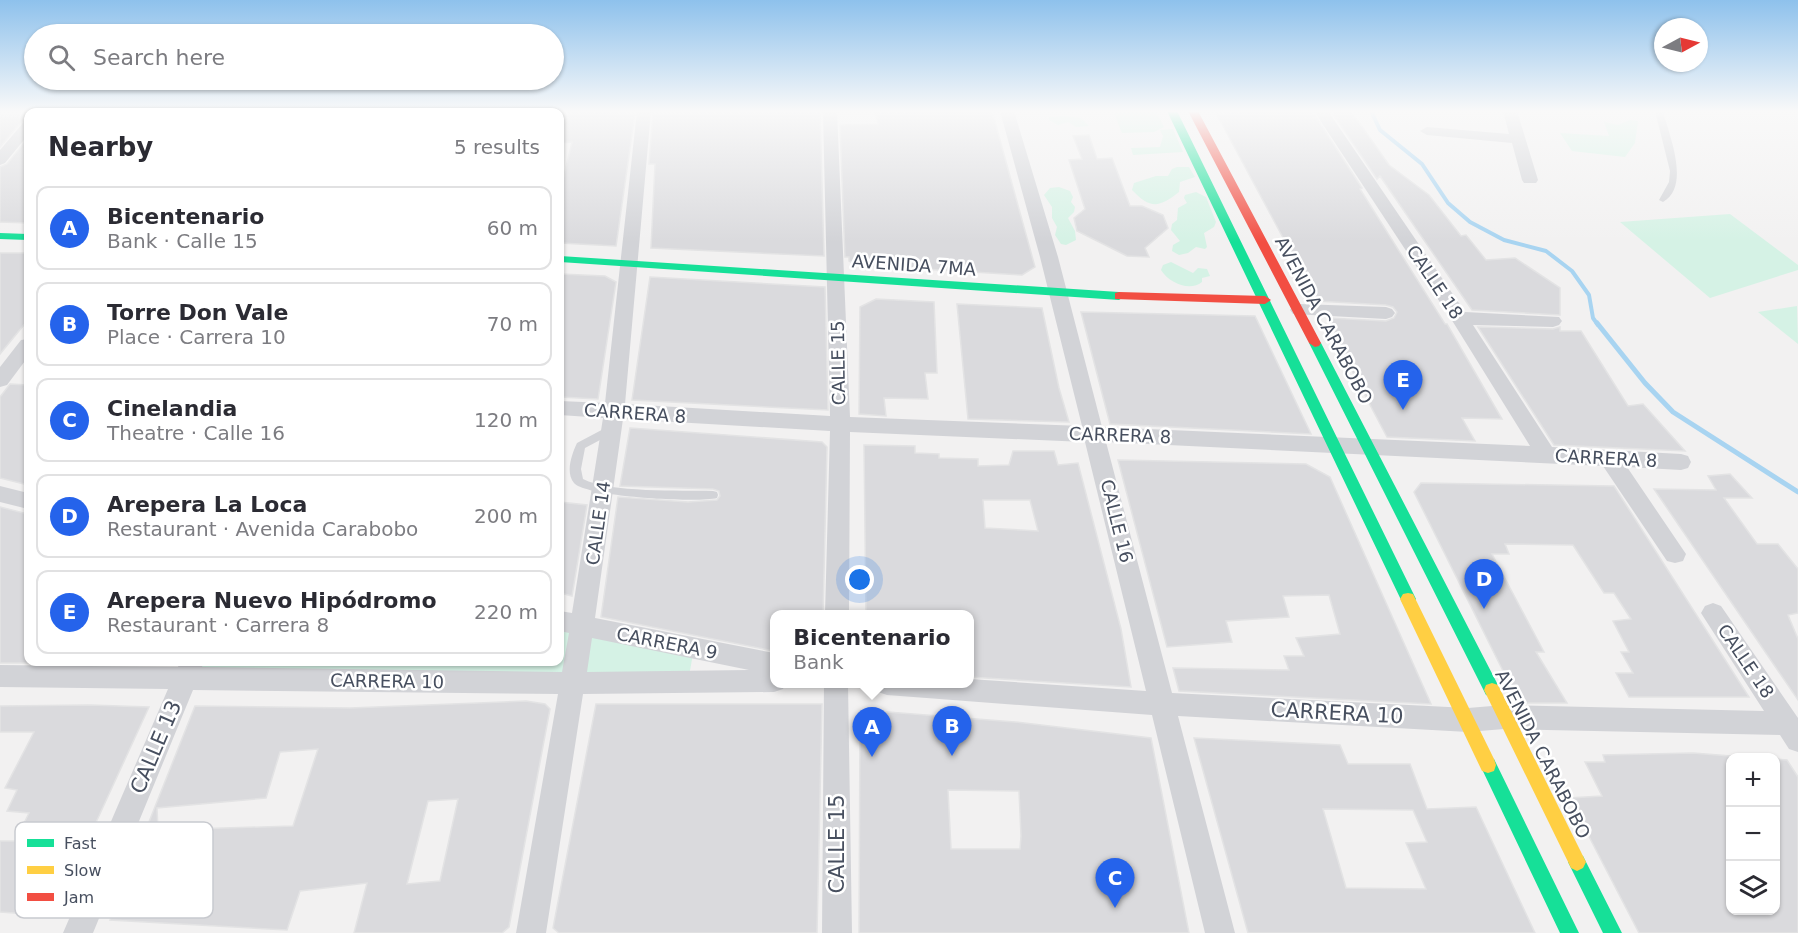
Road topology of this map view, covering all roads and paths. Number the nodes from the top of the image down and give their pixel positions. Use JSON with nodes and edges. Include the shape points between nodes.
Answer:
{"nodes":[{"id":1,"x":640,"y":155,"type":"edge"},
{"id":2,"x":832,"y":155,"type":"edge"},
{"id":3,"x":1021,"y":155,"type":"edge"},
{"id":4,"x":1193,"y":155,"type":"edge"},
{"id":5,"x":1216,"y":155,"type":"edge"},
{"id":6,"x":1350,"y":155,"type":"edge"},
{"id":7,"x":1522,"y":155,"type":"edge"},
{"id":8,"x":1670,"y":155,"type":"edge"},
{"id":9,"x":1530,"y":180,"type":"dead end"},
{"id":10,"x":1663,"y":200,"type":"dead end"},
{"id":11,"x":0,"y":236,"type":"edge"},
{"id":12,"x":24,"y":237,"type":"edge"},
{"id":13,"x":564,"y":259,"type":"edge"},
{"id":14,"x":629,"y":263,"type":"junction"},
{"id":15,"x":836,"y":277,"type":"junction"},
{"id":16,"x":1286,"y":287,"type":"junction"},
{"id":17,"x":1057,"y":293,"type":"junction"},
{"id":18,"x":1265,"y":300,"type":"junction"},
{"id":19,"x":1299,"y":310,"type":"junction"},
{"id":20,"x":1386,"y":313,"type":"dead end"},
{"id":21,"x":1460,"y":318,"type":"junction"},
{"id":22,"x":1553,"y":321,"type":"dead end"},
{"id":23,"x":19,"y":356,"type":"edge"},
{"id":24,"x":0,"y":380,"type":"edge"},
{"id":25,"x":564,"y":409,"type":"edge"},
{"id":26,"x":613,"y":421,"type":"junction"},
{"id":27,"x":840,"y":424,"type":"junction"},
{"id":28,"x":1094,"y":434,"type":"junction"},
{"id":29,"x":1334,"y":444,"type":"junction"},
{"id":30,"x":1370,"y":447,"type":"junction"},
{"id":31,"x":1546,"y":455,"type":"junction"},
{"id":32,"x":1609,"y":459,"type":"junction"},
{"id":33,"x":1681,"y":462,"type":"dead end"},
{"id":34,"x":604,"y":490,"type":"junction"},
{"id":35,"x":0,"y":494,"type":"edge"},
{"id":36,"x":713,"y":495,"type":"dead end"},
{"id":37,"x":24,"y":500,"type":"edge"},
{"id":38,"x":1675,"y":554,"type":"dead end"},
{"id":39,"x":837,"y":610,"type":"edge"},
{"id":40,"x":1713,"y":613,"type":"dead end"},
{"id":41,"x":571,"y":623,"type":"edge"},
{"id":42,"x":770,"y":663,"type":"edge"},
{"id":43,"x":188,"y":670,"type":"edge"},
{"id":44,"x":0,"y":676,"type":"edge"},
{"id":45,"x":770,"y":681,"type":"edge"},
{"id":46,"x":573,"y":683,"type":"junction"},
{"id":47,"x":836,"y":688,"type":"edge"},
{"id":48,"x":942,"y":688,"type":"edge"},
{"id":49,"x":1164,"y":704,"type":"junction"},
{"id":50,"x":1504,"y":717,"type":"junction"},
{"id":51,"x":1468,"y":720,"type":"junction"},
{"id":52,"x":1793,"y":731,"type":"edge"},
{"id":53,"x":124,"y":822,"type":"edge"},
{"id":54,"x":84,"y":918,"type":"edge"},
{"id":55,"x":78,"y":933,"type":"edge"},
{"id":56,"x":531,"y":933,"type":"edge"},
{"id":57,"x":837,"y":933,"type":"edge"},
{"id":58,"x":1220,"y":933,"type":"edge"},
{"id":59,"x":1570,"y":933,"type":"edge"},
{"id":60,"x":1613,"y":933,"type":"edge"}],
"edges":[{"from":1,"to":14,"type":"street","name":"CALLE 14"},
{"from":2,"to":15,"type":"street","name":"CALLE 15"},
{"from":3,"to":17,"type":"street","name":"CALLE 16"},
{"from":4,"to":18,"type":"main road"},
{"from":5,"to":16,"type":"main road","name":"AVENIDA CARABOBO"},
{"from":6,"to":21,"type":"street","name":"CALLE 18"},
{"from":7,"to":9,"type":"street"},
{"from":8,"to":10,"type":"lane","via":[[1673,182]]},
{"from":11,"to":12,"type":"main road"},
{"from":13,"to":14,"type":"main road","name":"AVENIDA 7MA"},
{"from":14,"to":15,"type":"main road","name":"AVENIDA 7MA"},
{"from":14,"to":26,"type":"street","name":"CALLE 14"},
{"from":15,"to":17,"type":"main road","name":"AVENIDA 7MA"},
{"from":15,"to":27,"type":"street","name":"CALLE 15"},
{"from":16,"to":18,"type":"main road"},
{"from":16,"to":19,"type":"main road","name":"AVENIDA CARABOBO"},
{"from":17,"to":18,"type":"main road","name":"AVENIDA 7MA"},
{"from":17,"to":28,"type":"street","name":"CALLE 16"},
{"from":18,"to":29,"type":"main road"},
{"from":19,"to":20,"type":"street"},
{"from":19,"to":30,"type":"main road","name":"AVENIDA CARABOBO"},
{"from":21,"to":22,"type":"street"},
{"from":21,"to":31,"type":"street","name":"CALLE 18"},
{"from":23,"to":24,"type":"street"},
{"from":25,"to":26,"type":"street","name":"CARRERA 8"},
{"from":26,"to":27,"type":"street","name":"CARRERA 8"},
{"from":26,"to":34,"type":"street","name":"CALLE 14"},
{"from":27,"to":28,"type":"street","name":"CARRERA 8"},
{"from":27,"to":39,"type":"street","name":"CALLE 15"},
{"from":28,"to":29,"type":"street","name":"CARRERA 8"},
{"from":28,"to":49,"type":"street","name":"CALLE 16"},
{"from":29,"to":30,"type":"street","name":"CARRERA 8"},
{"from":29,"to":51,"type":"main road"},
{"from":30,"to":31,"type":"street","name":"CARRERA 8"},
{"from":30,"to":50,"type":"main road","name":"AVENIDA CARABOBO"},
{"from":31,"to":32,"type":"street","name":"CARRERA 8"},
{"from":32,"to":33,"type":"street","name":"CARRERA 8"},
{"from":32,"to":38,"type":"street"},
{"from":34,"to":36,"type":"lane"},
{"from":34,"to":41,"type":"street","name":"CALLE 14"},
{"from":35,"to":37,"type":"street"},
{"from":40,"to":52,"type":"street","name":"CALLE 18"},
{"from":41,"to":42,"type":"street","name":"CARRERA 9"},
{"from":41,"to":46,"type":"street","name":"CALLE 14"},
{"from":43,"to":44,"type":"street","name":"CARRERA 10"},
{"from":43,"to":46,"type":"street","name":"CARRERA 10"},
{"from":43,"to":53,"type":"street","name":"CALLE 13"},
{"from":45,"to":46,"type":"street","name":"CARRERA 10"},
{"from":46,"to":56,"type":"street","name":"CALLE 14"},
{"from":47,"to":57,"type":"street","name":"CALLE 15"},
{"from":48,"to":49,"type":"street","name":"CARRERA 10"},
{"from":49,"to":51,"type":"street","name":"CARRERA 10"},
{"from":49,"to":58,"type":"street","name":"CALLE 16"},
{"from":50,"to":51,"type":"street","name":"CARRERA 10"},
{"from":50,"to":52,"type":"street","name":"CARRERA 10"},
{"from":50,"to":60,"type":"main road","name":"AVENIDA CARABOBO"},
{"from":51,"to":59,"type":"main road"},
{"from":54,"to":55,"type":"street","name":"CALLE 13"}]}
